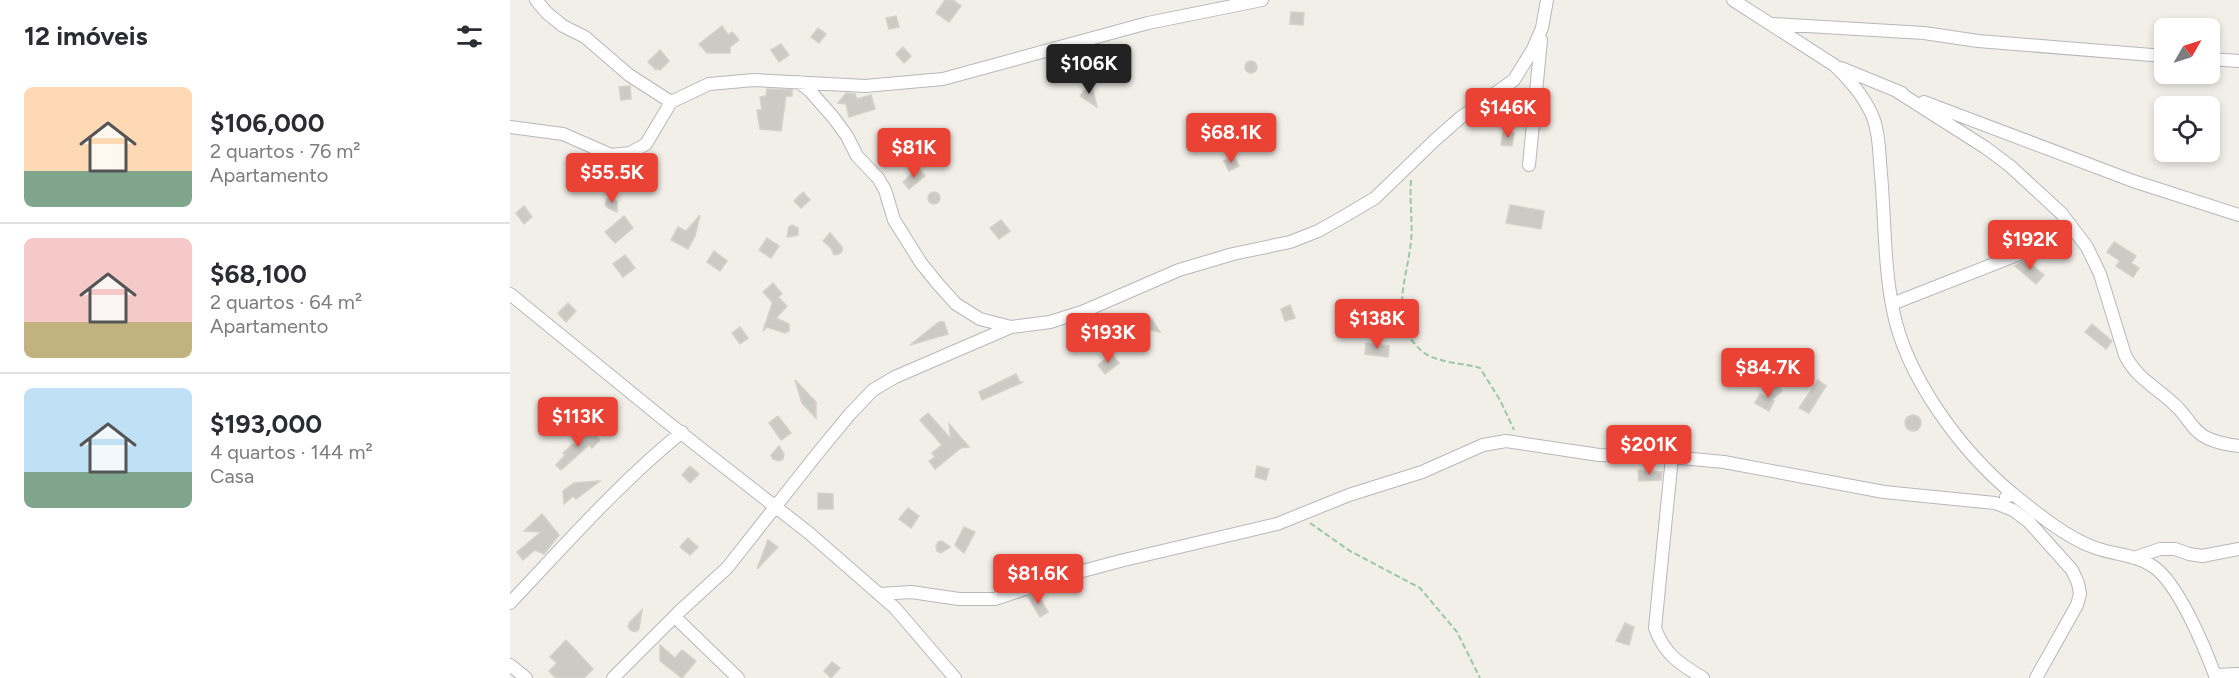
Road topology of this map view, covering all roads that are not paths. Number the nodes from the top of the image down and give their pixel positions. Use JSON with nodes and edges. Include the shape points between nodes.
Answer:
{"nodes":[{"id":1,"x":536,"y":0,"type":"edge"},
{"id":2,"x":1262,"y":0,"type":"edge"},
{"id":3,"x":1547,"y":0,"type":"edge"},
{"id":4,"x":1733,"y":0,"type":"edge"},
{"id":5,"x":1771,"y":24,"type":"junction"},
{"id":6,"x":1542,"y":28,"type":"junction"},
{"id":7,"x":2154,"y":55,"type":"edge"},
{"id":8,"x":2220,"y":60,"type":"edge"},
{"id":9,"x":2239,"y":61,"type":"edge"},
{"id":10,"x":1834,"y":65,"type":"junction"},
{"id":11,"x":799,"y":82,"type":"junction"},
{"id":12,"x":1895,"y":90,"type":"junction"},
{"id":13,"x":671,"y":102,"type":"junction"},
{"id":14,"x":510,"y":127,"type":"edge"},
{"id":15,"x":1529,"y":165,"type":"dead end"},
{"id":16,"x":2239,"y":215,"type":"edge"},
{"id":17,"x":2070,"y":224,"type":"junction"},
{"id":18,"x":510,"y":294,"type":"edge"},
{"id":19,"x":1892,"y":304,"type":"junction"},
{"id":20,"x":1011,"y":327,"type":"junction"},
{"id":21,"x":682,"y":432,"type":"junction"},
{"id":22,"x":2239,"y":446,"type":"edge"},
{"id":23,"x":1672,"y":457,"type":"junction"},
{"id":24,"x":2013,"y":494,"type":"junction"},
{"id":25,"x":1995,"y":503,"type":"junction"},
{"id":26,"x":777,"y":507,"type":"junction"},
{"id":27,"x":2239,"y":549,"type":"edge"},
{"id":28,"x":2134,"y":558,"type":"junction"},
{"id":29,"x":879,"y":594,"type":"junction"},
{"id":30,"x":510,"y":603,"type":"edge"},
{"id":31,"x":675,"y":618,"type":"junction"},
{"id":32,"x":510,"y":664,"type":"edge"},
{"id":33,"x":2239,"y":674,"type":"edge"},
{"id":34,"x":2216,"y":676,"type":"edge"},
{"id":35,"x":526,"y":678,"type":"edge"},
{"id":36,"x":614,"y":678,"type":"edge"},
{"id":37,"x":738,"y":678,"type":"edge"},
{"id":38,"x":955,"y":678,"type":"edge"},
{"id":39,"x":1703,"y":678,"type":"edge"},
{"id":40,"x":2036,"y":678,"type":"edge"}],
"edges":[{"from":1,"to":13,"type":"street","via":[[547,14],[585,37],[629,75]]},
{"from":2,"to":11,"type":"street","via":[[1148,23],[943,79],[865,86]]},
{"from":3,"to":6,"type":"street"},
{"from":4,"to":5,"type":"street"},
{"from":5,"to":7,"type":"street","via":[[1924,33]]},
{"from":5,"to":10,"type":"street"},
{"from":6,"to":15,"type":"street"},
{"from":6,"to":20,"type":"street","via":[[1514,80],[1460,118],[1375,198],[1318,231],[1290,242],[1179,270],[1082,312],[1050,322]]},
{"from":8,"to":9,"type":"street"},
{"from":10,"to":12,"type":"street"},
{"from":10,"to":19,"type":"street","via":[[1864,99],[1879,136]]},
{"from":11,"to":13,"type":"street","via":[[709,84]]},
{"from":11,"to":20,"type":"street","via":[[833,117],[857,156],[878,178],[894,220],[938,284],[956,304],[980,319]]},
{"from":12,"to":16,"type":"street","via":[[2133,181]]},
{"from":12,"to":17,"type":"street","via":[[1986,148]]},
{"from":13,"to":14,"type":"street","via":[[646,144],[630,153],[611,155],[563,134]]},
{"from":17,"to":19,"type":"street","via":[[2032,249]]},
{"from":17,"to":22,"type":"street","via":[[2100,274],[2131,368],[2179,408],[2189,424],[2207,438]]},
{"from":18,"to":21,"type":"street"},
{"from":19,"to":24,"type":"street","via":[[1909,359],[1948,425],[1988,473]]},
{"from":20,"to":26,"type":"street","via":[[873,390]]},
{"from":21,"to":26,"type":"street"},
{"from":21,"to":30,"type":"street","via":[[647,460]]},
{"from":23,"to":25,"type":"street","via":[[1724,462],[1884,492]]},
{"from":23,"to":29,"type":"street","via":[[1599,455],[1506,441],[1483,446],[1300,516],[1064,576],[995,599],[911,592]]},
{"from":23,"to":39,"type":"street","via":[[1655,628],[1665,650]]},
{"from":24,"to":25,"type":"street"},
{"from":24,"to":28,"type":"street","via":[[2081,542]]},
{"from":25,"to":40,"type":"street","via":[[2029,522],[2072,570],[2078,583],[2077,606]]},
{"from":26,"to":29,"type":"street"},
{"from":26,"to":31,"type":"street","via":[[728,568]]},
{"from":27,"to":28,"type":"street","via":[[2202,556],[2160,549]]},
{"from":28,"to":34,"type":"street","via":[[2146,562],[2165,578],[2204,646]]},
{"from":29,"to":38,"type":"street"},
{"from":31,"to":36,"type":"street"},
{"from":31,"to":37,"type":"street"},
{"from":32,"to":35,"type":"street"},
{"from":33,"to":34,"type":"street"}]}
